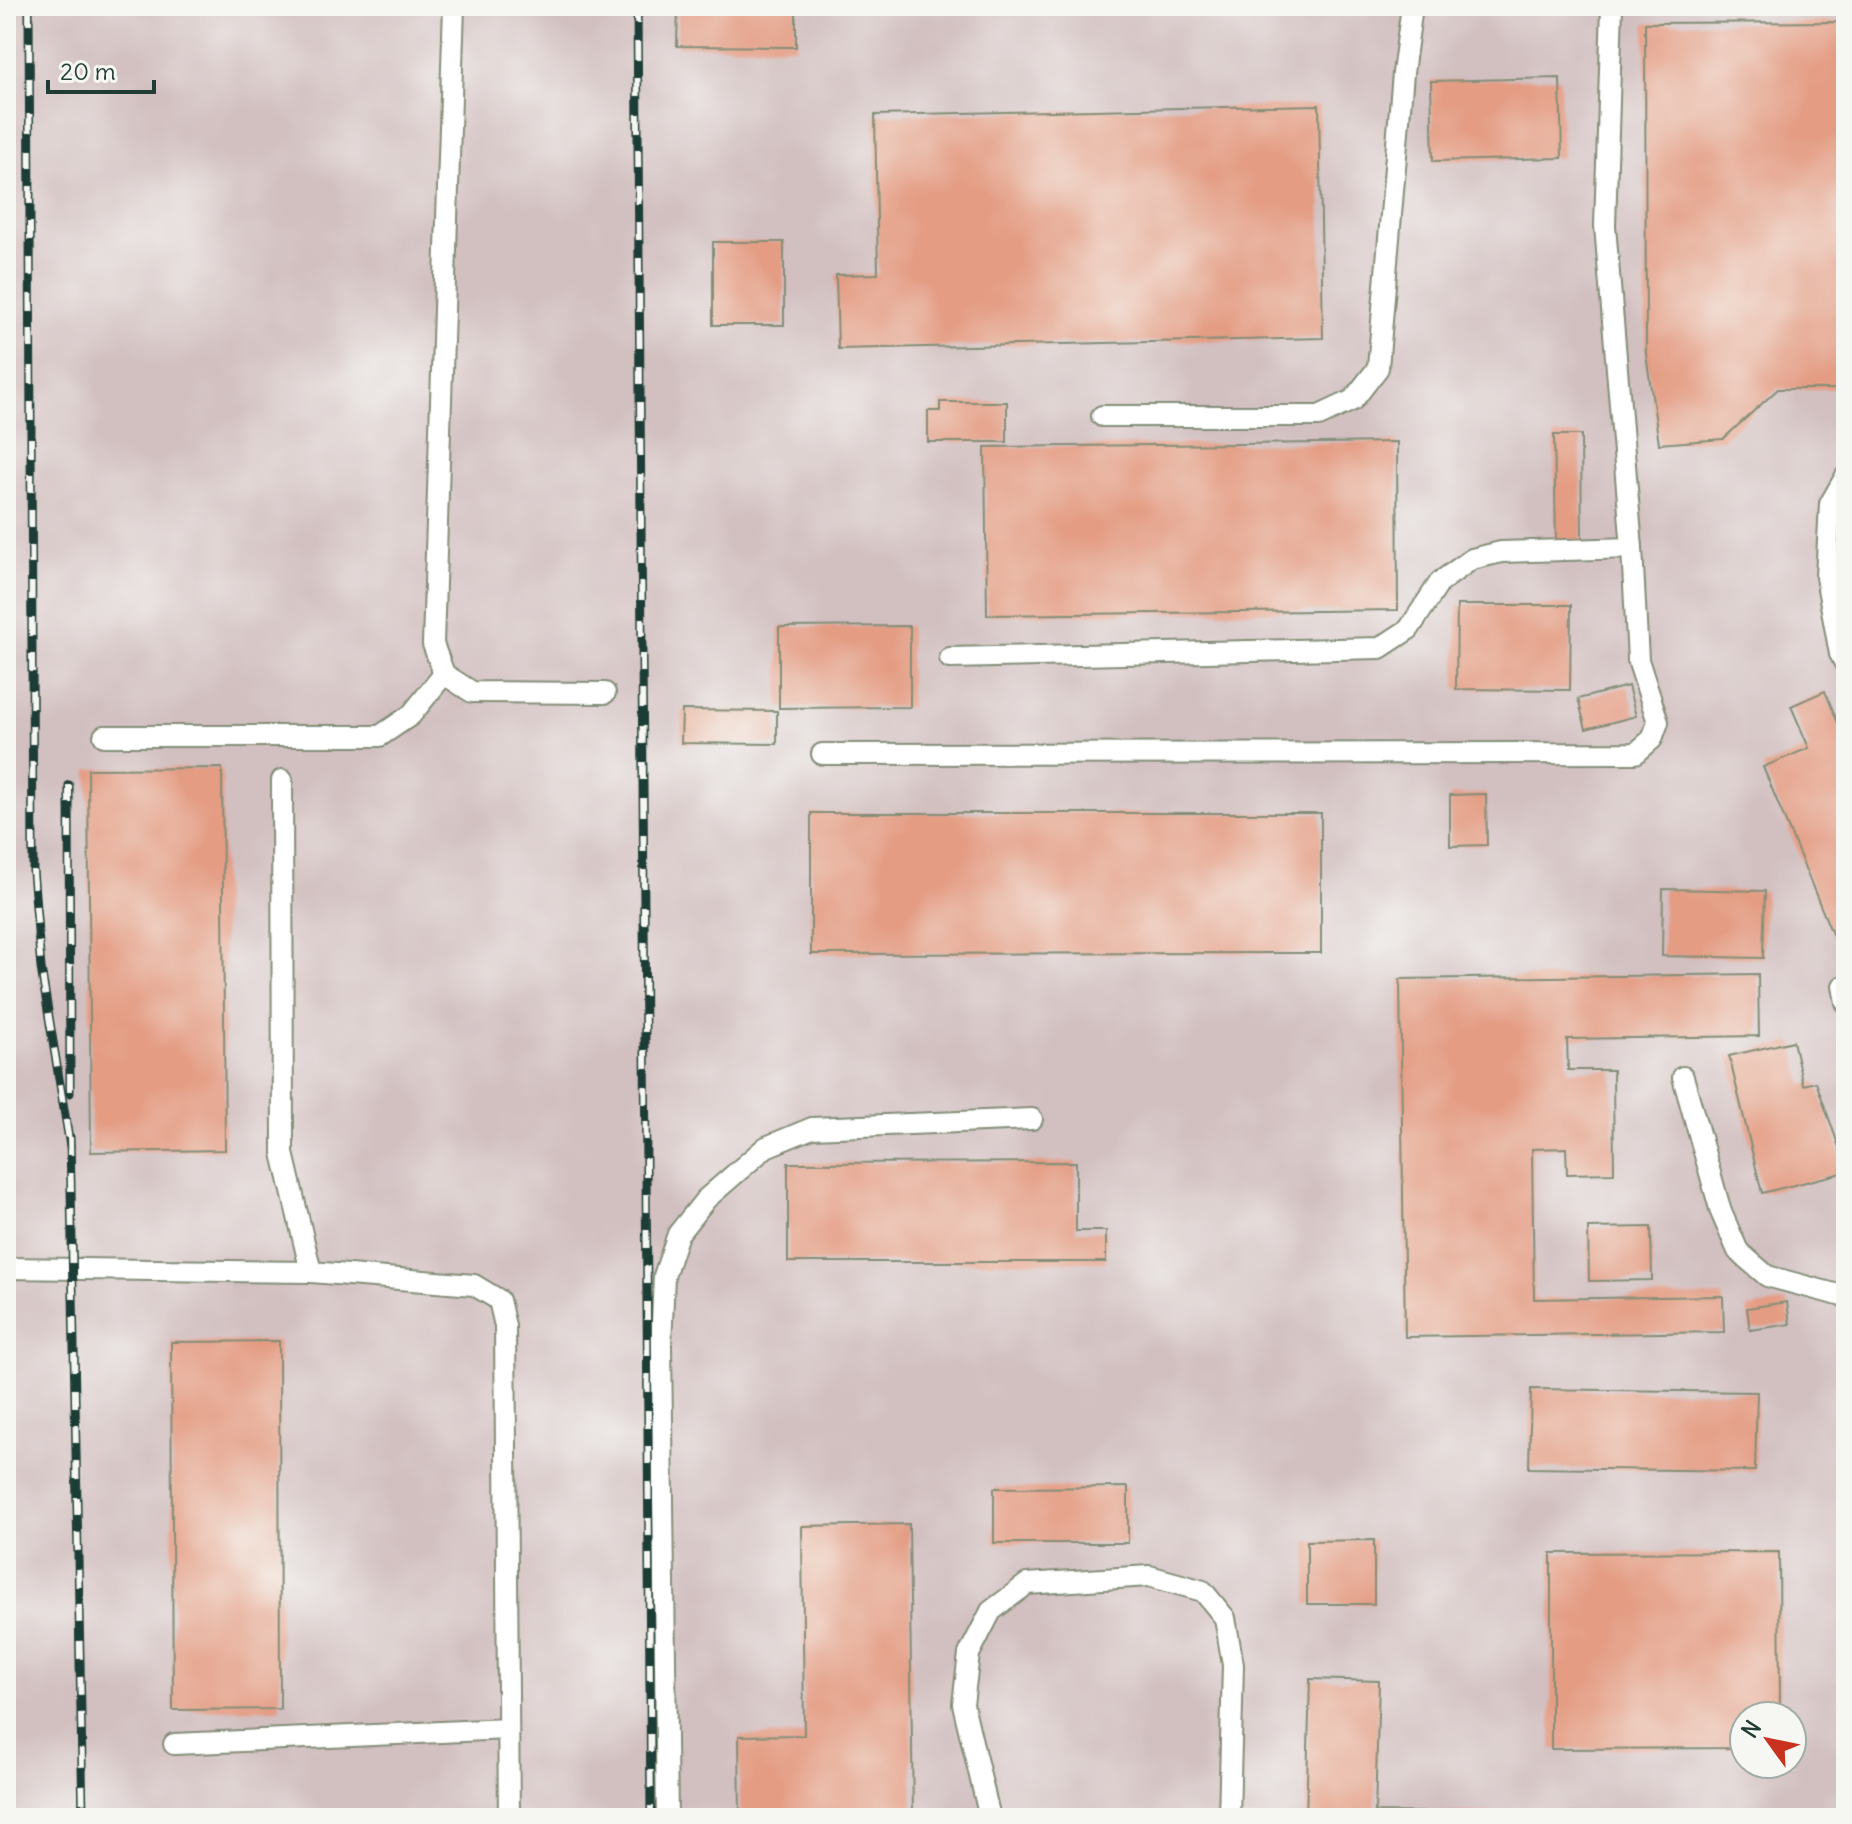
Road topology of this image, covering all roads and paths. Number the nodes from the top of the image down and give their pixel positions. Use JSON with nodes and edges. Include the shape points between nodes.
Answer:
{"nodes":[{"id":1,"x":454,"y":6,"type":"edge"},
{"id":2,"x":1412,"y":6,"type":"edge"},
{"id":3,"x":1612,"y":6,"type":"edge"},
{"id":4,"x":1102,"y":416,"type":"dead end"},
{"id":5,"x":1846,"y":476,"type":"edge"},
{"id":6,"x":1632,"y":548,"type":"junction"},
{"id":7,"x":950,"y":658,"type":"dead end"},
{"id":8,"x":1846,"y":665,"type":"edge"},
{"id":9,"x":444,"y":674,"type":"junction"},
{"id":10,"x":605,"y":693,"type":"dead end"},
{"id":11,"x":104,"y":736,"type":"dead end"},
{"id":12,"x":822,"y":754,"type":"dead end"},
{"id":13,"x":282,"y":780,"type":"dead end"},
{"id":14,"x":1683,"y":1077,"type":"dead end"},
{"id":15,"x":1032,"y":1119,"type":"dead end"},
{"id":16,"x":6,"y":1268,"type":"edge"},
{"id":17,"x":311,"y":1272,"type":"junction"},
{"id":18,"x":1846,"y":1297,"type":"edge"},
{"id":19,"x":508,"y":1729,"type":"junction"},
{"id":20,"x":174,"y":1744,"type":"dead end"},
{"id":21,"x":509,"y":1818,"type":"edge"},
{"id":22,"x":667,"y":1818,"type":"edge"},
{"id":23,"x":990,"y":1818,"type":"edge"},
{"id":24,"x":1229,"y":1818,"type":"edge"}],
"edges":[{"from":1,"to":9,"type":"lane","via":[[433,644]]},
{"from":2,"to":4,"type":"lane","via":[[1378,368],[1353,400],[1319,416]]},
{"from":3,"to":6,"type":"lane","via":[[1605,226]]},
{"from":5,"to":8,"type":"lane","via":[[1830,504],[1826,577]]},
{"from":6,"to":7,"type":"lane","via":[[1501,552],[1472,559],[1440,582],[1409,629],[1380,648]]},
{"from":6,"to":12,"type":"lane","via":[[1638,660],[1658,722],[1652,739],[1636,753]]},
{"from":9,"to":10,"type":"lane","via":[[472,692]]},
{"from":9,"to":11,"type":"lane","via":[[411,715],[380,736]]},
{"from":13,"to":17,"type":"lane","via":[[283,1153]]},
{"from":14,"to":18,"type":"lane","via":[[1721,1212],[1738,1251],[1767,1276]]},
{"from":15,"to":22,"type":"lane","via":[[812,1128],[766,1147],[706,1199],[678,1234],[664,1276],[661,1345]]},
{"from":16,"to":17,"type":"lane"},
{"from":17,"to":19,"type":"lane","via":[[474,1285],[499,1300],[505,1326]]},
{"from":19,"to":20,"type":"lane"},
{"from":19,"to":21,"type":"lane"},
{"from":23,"to":24,"type":"lane","via":[[963,1704],[969,1654],[991,1611],[1027,1584],[1149,1576],[1203,1591],[1225,1618],[1233,1665]]}]}
